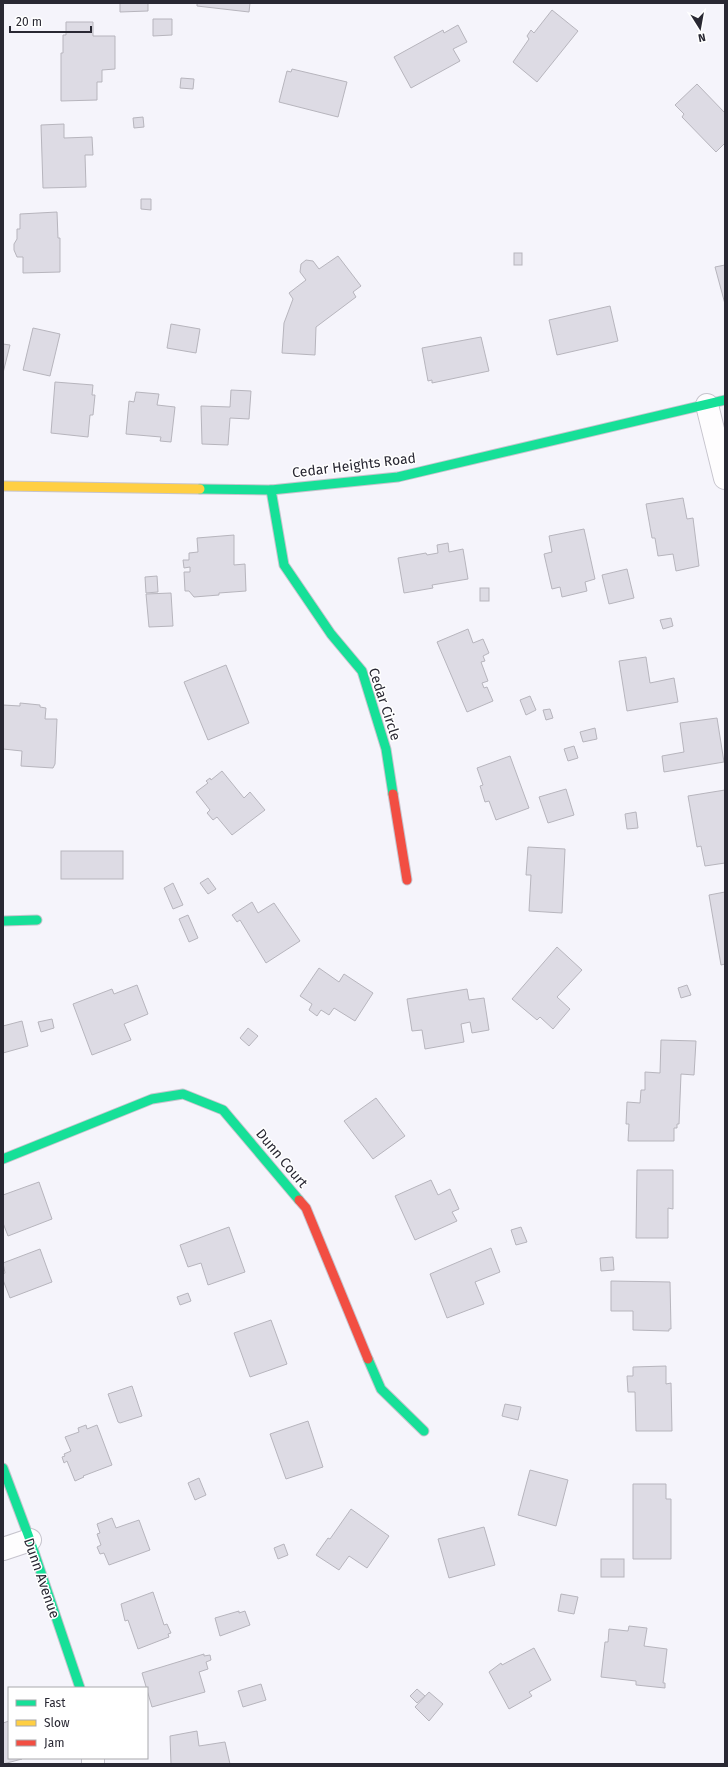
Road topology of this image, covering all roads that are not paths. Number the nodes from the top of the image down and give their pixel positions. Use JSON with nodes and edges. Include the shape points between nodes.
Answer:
{"nodes":[{"id":1,"x":716,"y":403,"type":"edge"},
{"id":2,"x":725,"y":478,"type":"edge"},
{"id":3,"x":3,"y":486,"type":"edge"},
{"id":4,"x":271,"y":490,"type":"junction"},
{"id":5,"x":406,"y":880,"type":"dead end"},
{"id":6,"x":36,"y":920,"type":"dead end"},
{"id":7,"x":3,"y":921,"type":"edge"},
{"id":8,"x":3,"y":1159,"type":"edge"},
{"id":9,"x":424,"y":1432,"type":"dead end"},
{"id":10,"x":3,"y":1468,"type":"edge"},
{"id":11,"x":30,"y":1540,"type":"junction"},
{"id":12,"x":3,"y":1549,"type":"edge"},
{"id":13,"x":80,"y":1687,"type":"edge"}],
"edges":[{"from":1,"to":2,"type":"street"},
{"from":1,"to":4,"type":"street","name":"Cedar Heights Road","via":[[398,477]]},
{"from":3,"to":4,"type":"street","name":"Cedar Heights Road"},
{"from":4,"to":5,"type":"street","name":"Cedar Circle","via":[[284,565],[331,634],[362,671],[386,749]]},
{"from":6,"to":7,"type":"street"},
{"from":8,"to":9,"type":"street","name":"Dunn Court","via":[[152,1099],[183,1094],[223,1110],[306,1208],[381,1389]]},
{"from":10,"to":11,"type":"street","name":"Dunn Avenue"},
{"from":11,"to":12,"type":"street"},
{"from":11,"to":13,"type":"street","name":"Dunn Avenue"}]}
